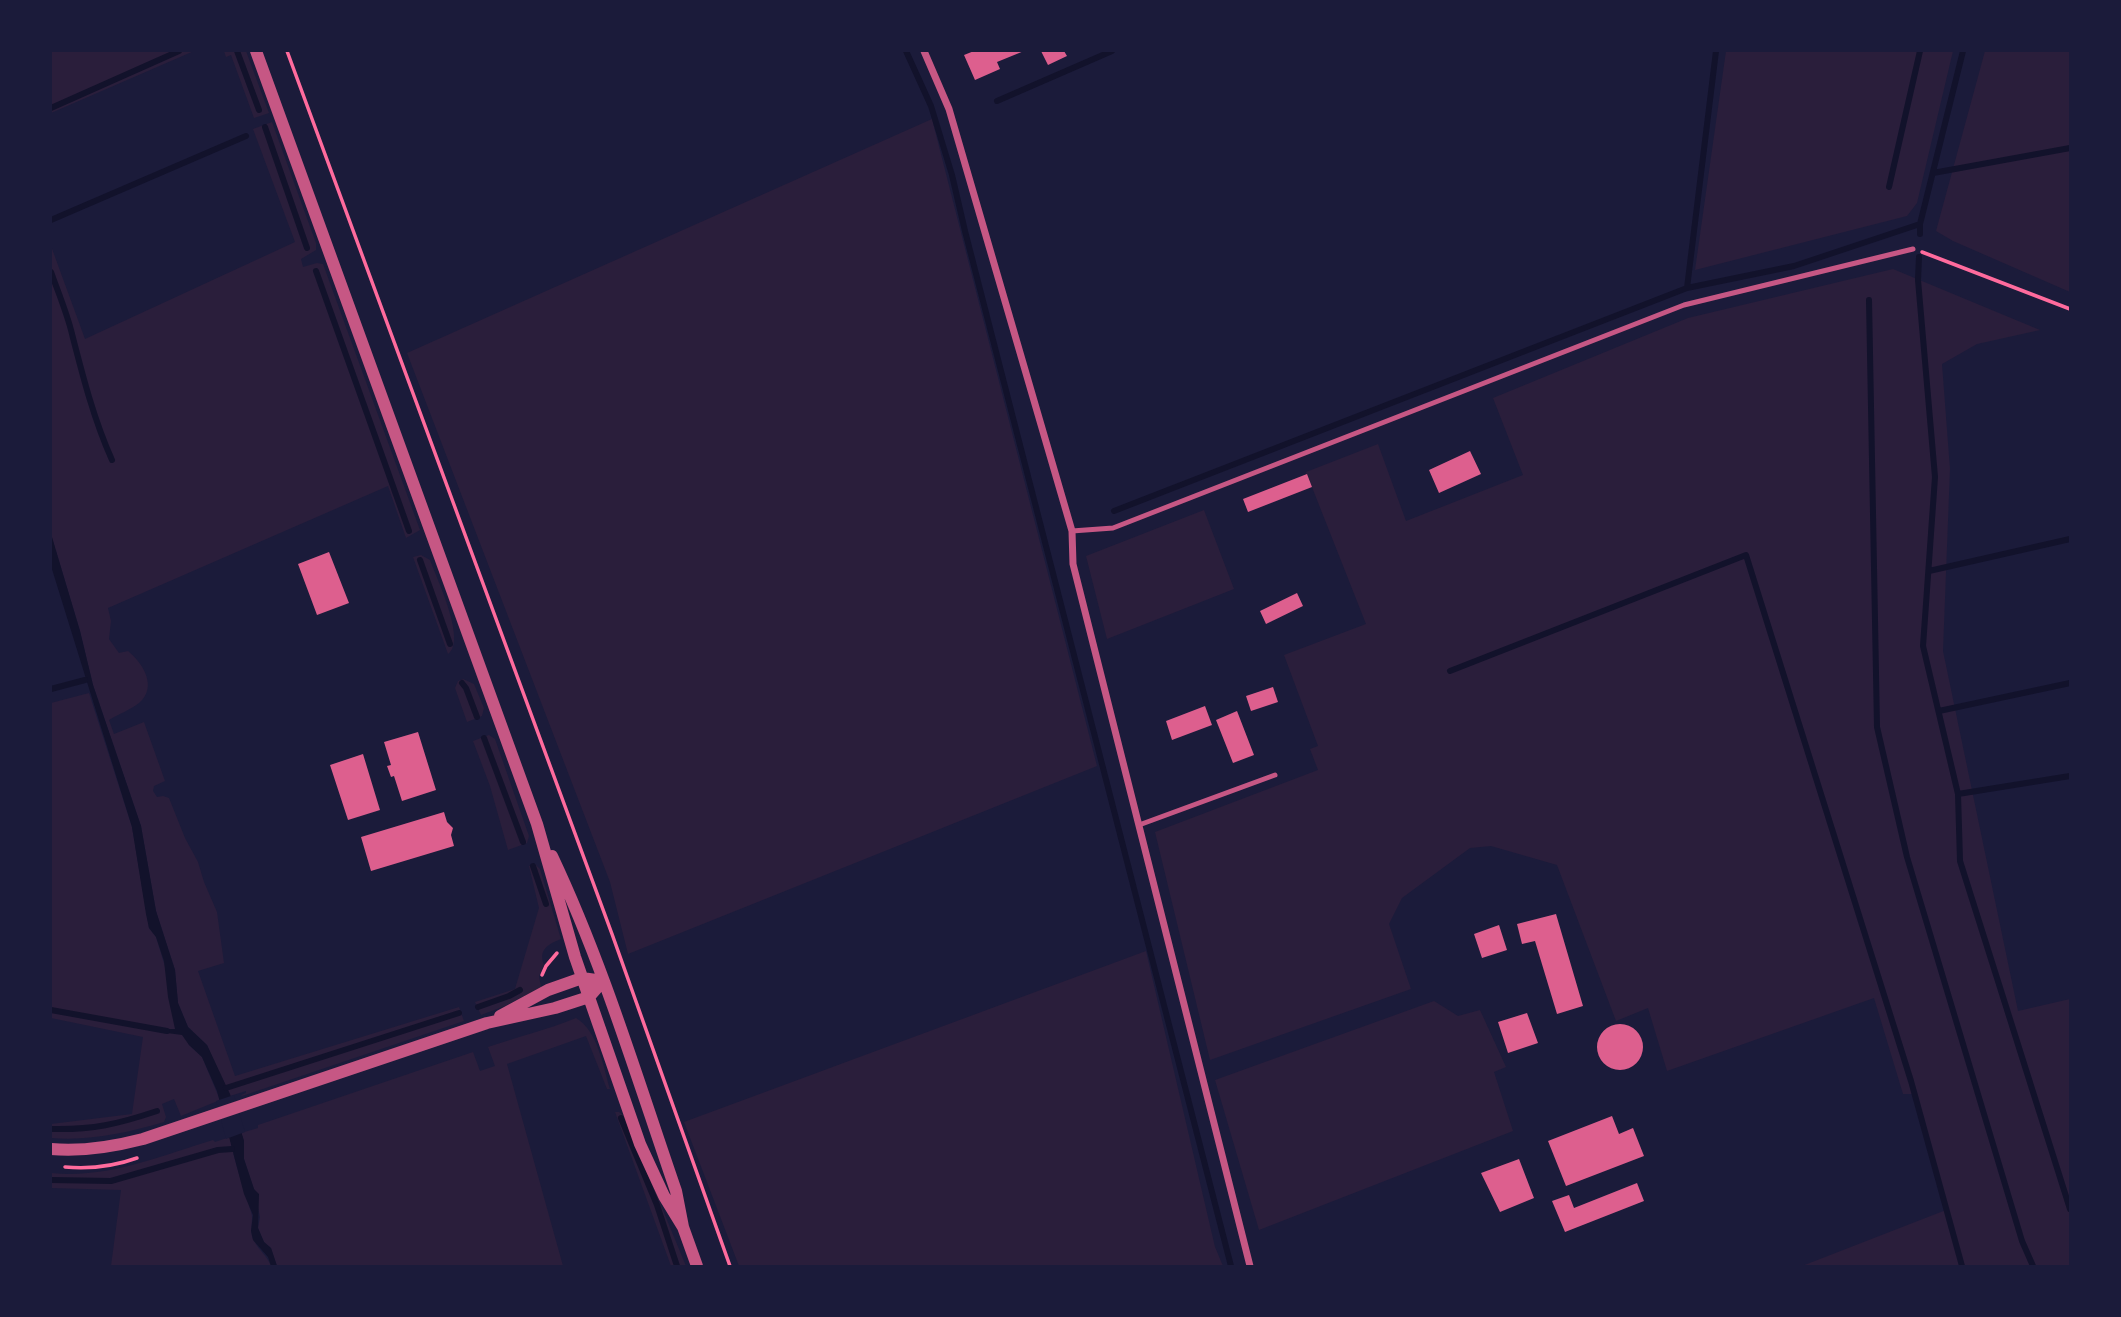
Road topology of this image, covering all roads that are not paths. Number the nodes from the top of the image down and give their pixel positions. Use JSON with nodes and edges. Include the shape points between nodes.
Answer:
{"nodes":[{"id":1,"x":256,"y":51,"type":"edge"},
{"id":2,"x":924,"y":51,"type":"edge"},
{"id":3,"x":1913,"y":248,"type":"road end"},
{"id":4,"x":1072,"y":531,"type":"junction"},
{"id":5,"x":1275,"y":775,"type":"dead end"},
{"id":6,"x":537,"y":824,"type":"junction"},
{"id":7,"x":1139,"y":825,"type":"junction"},
{"id":8,"x":582,"y":978,"type":"junction"},
{"id":9,"x":603,"y":981,"type":"junction"},
{"id":10,"x":589,"y":997,"type":"junction"},
{"id":11,"x":487,"y":1023,"type":"junction"},
{"id":12,"x":51,"y":1149,"type":"edge"},
{"id":13,"x":683,"y":1227,"type":"junction"},
{"id":14,"x":697,"y":1266,"type":"edge"},
{"id":15,"x":1250,"y":1266,"type":"edge"}],
"edges":[{"from":1,"to":6,"type":"street"},
{"from":2,"to":4,"type":"street","via":[[949,110]]},
{"from":3,"to":4,"type":"lane","via":[[1684,305],[1113,528]]},
{"from":4,"to":7,"type":"street","via":[[1073,564]]},
{"from":5,"to":7,"type":"lane"},
{"from":6,"to":8,"type":"street"},
{"from":6,"to":9,"type":"street","via":[[576,907]]},
{"from":7,"to":15,"type":"street"},
{"from":8,"to":9,"type":"street"},
{"from":8,"to":10,"type":"street"},
{"from":8,"to":11,"type":"street","via":[[548,990]]},
{"from":9,"to":10,"type":"street"},
{"from":9,"to":13,"type":"street","via":[[676,1191]]},
{"from":10,"to":11,"type":"street"},
{"from":10,"to":13,"type":"street","via":[[640,1144]]},
{"from":11,"to":12,"type":"street","via":[[119,1146]]},
{"from":13,"to":14,"type":"street"}]}
